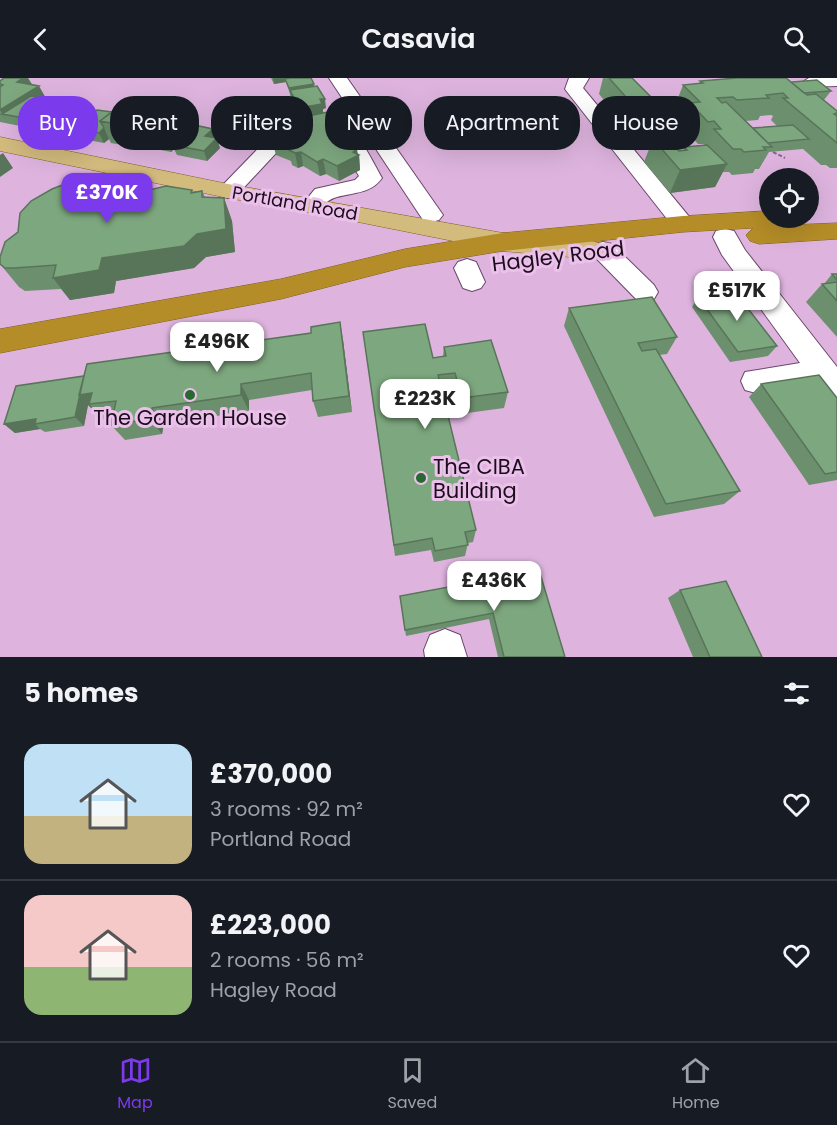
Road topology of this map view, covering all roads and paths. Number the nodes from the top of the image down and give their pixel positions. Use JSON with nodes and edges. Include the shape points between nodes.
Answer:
{"nodes":[{"id":1,"x":338,"y":78,"type":"edge"},
{"id":2,"x":580,"y":78,"type":"edge"},
{"id":3,"x":837,"y":81,"type":"edge"},
{"id":4,"x":810,"y":84,"type":"edge"},
{"id":5,"x":0,"y":144,"type":"edge"},
{"id":6,"x":773,"y":152,"type":"edge"},
{"id":7,"x":785,"y":158,"type":"dead end"},
{"id":8,"x":228,"y":191,"type":"junction"},
{"id":9,"x":313,"y":205,"type":"junction"},
{"id":10,"x":431,"y":214,"type":"dead end"},
{"id":11,"x":837,"y":215,"type":"edge"},
{"id":12,"x":819,"y":216,"type":"edge"},
{"id":13,"x":759,"y":220,"type":"edge"},
{"id":14,"x":683,"y":224,"type":"junction"},
{"id":15,"x":837,"y":231,"type":"edge"},
{"id":16,"x":725,"y":237,"type":"junction"},
{"id":17,"x":503,"y":242,"type":"junction"},
{"id":18,"x":598,"y":250,"type":"junction"},
{"id":19,"x":281,"y":289,"type":"junction"},
{"id":20,"x":645,"y":292,"type":"dead end"},
{"id":21,"x":0,"y":342,"type":"edge"},
{"id":22,"x":756,"y":381,"type":"dead end"},
{"id":23,"x":830,"y":381,"type":"edge"}],
"edges":[{"from":1,"to":10,"type":"street"},
{"from":2,"to":14,"type":"street","via":[[574,89]]},
{"from":3,"to":4,"type":"street"},
{"from":5,"to":8,"type":"main road","name":"Portland Road"},
{"from":6,"to":7,"type":"path"},
{"from":8,"to":9,"type":"main road","name":"Portland Road"},
{"from":8,"to":9,"type":"street","via":[[284,133],[335,121],[371,178],[362,185],[323,194]]},
{"from":9,"to":17,"type":"main road","name":"Portland Road"},
{"from":11,"to":12,"type":"highway"},
{"from":13,"to":14,"type":"highway","name":"Hagley Road"},
{"from":14,"to":17,"type":"highway","name":"Hagley Road"},
{"from":15,"to":16,"type":"highway","name":"Hagley Road"},
{"from":16,"to":18,"type":"highway","name":"Hagley Road"},
{"from":16,"to":23,"type":"street"},
{"from":17,"to":18,"type":"main road","name":"Portland Road"},
{"from":17,"to":19,"type":"highway","name":"Hagley Road","via":[[405,258]]},
{"from":18,"to":19,"type":"highway","name":"Hagley Road","via":[[470,275]]},
{"from":18,"to":20,"type":"street"},
{"from":19,"to":21,"type":"highway","name":"Hagley Road"},
{"from":22,"to":23,"type":"street"}]}
